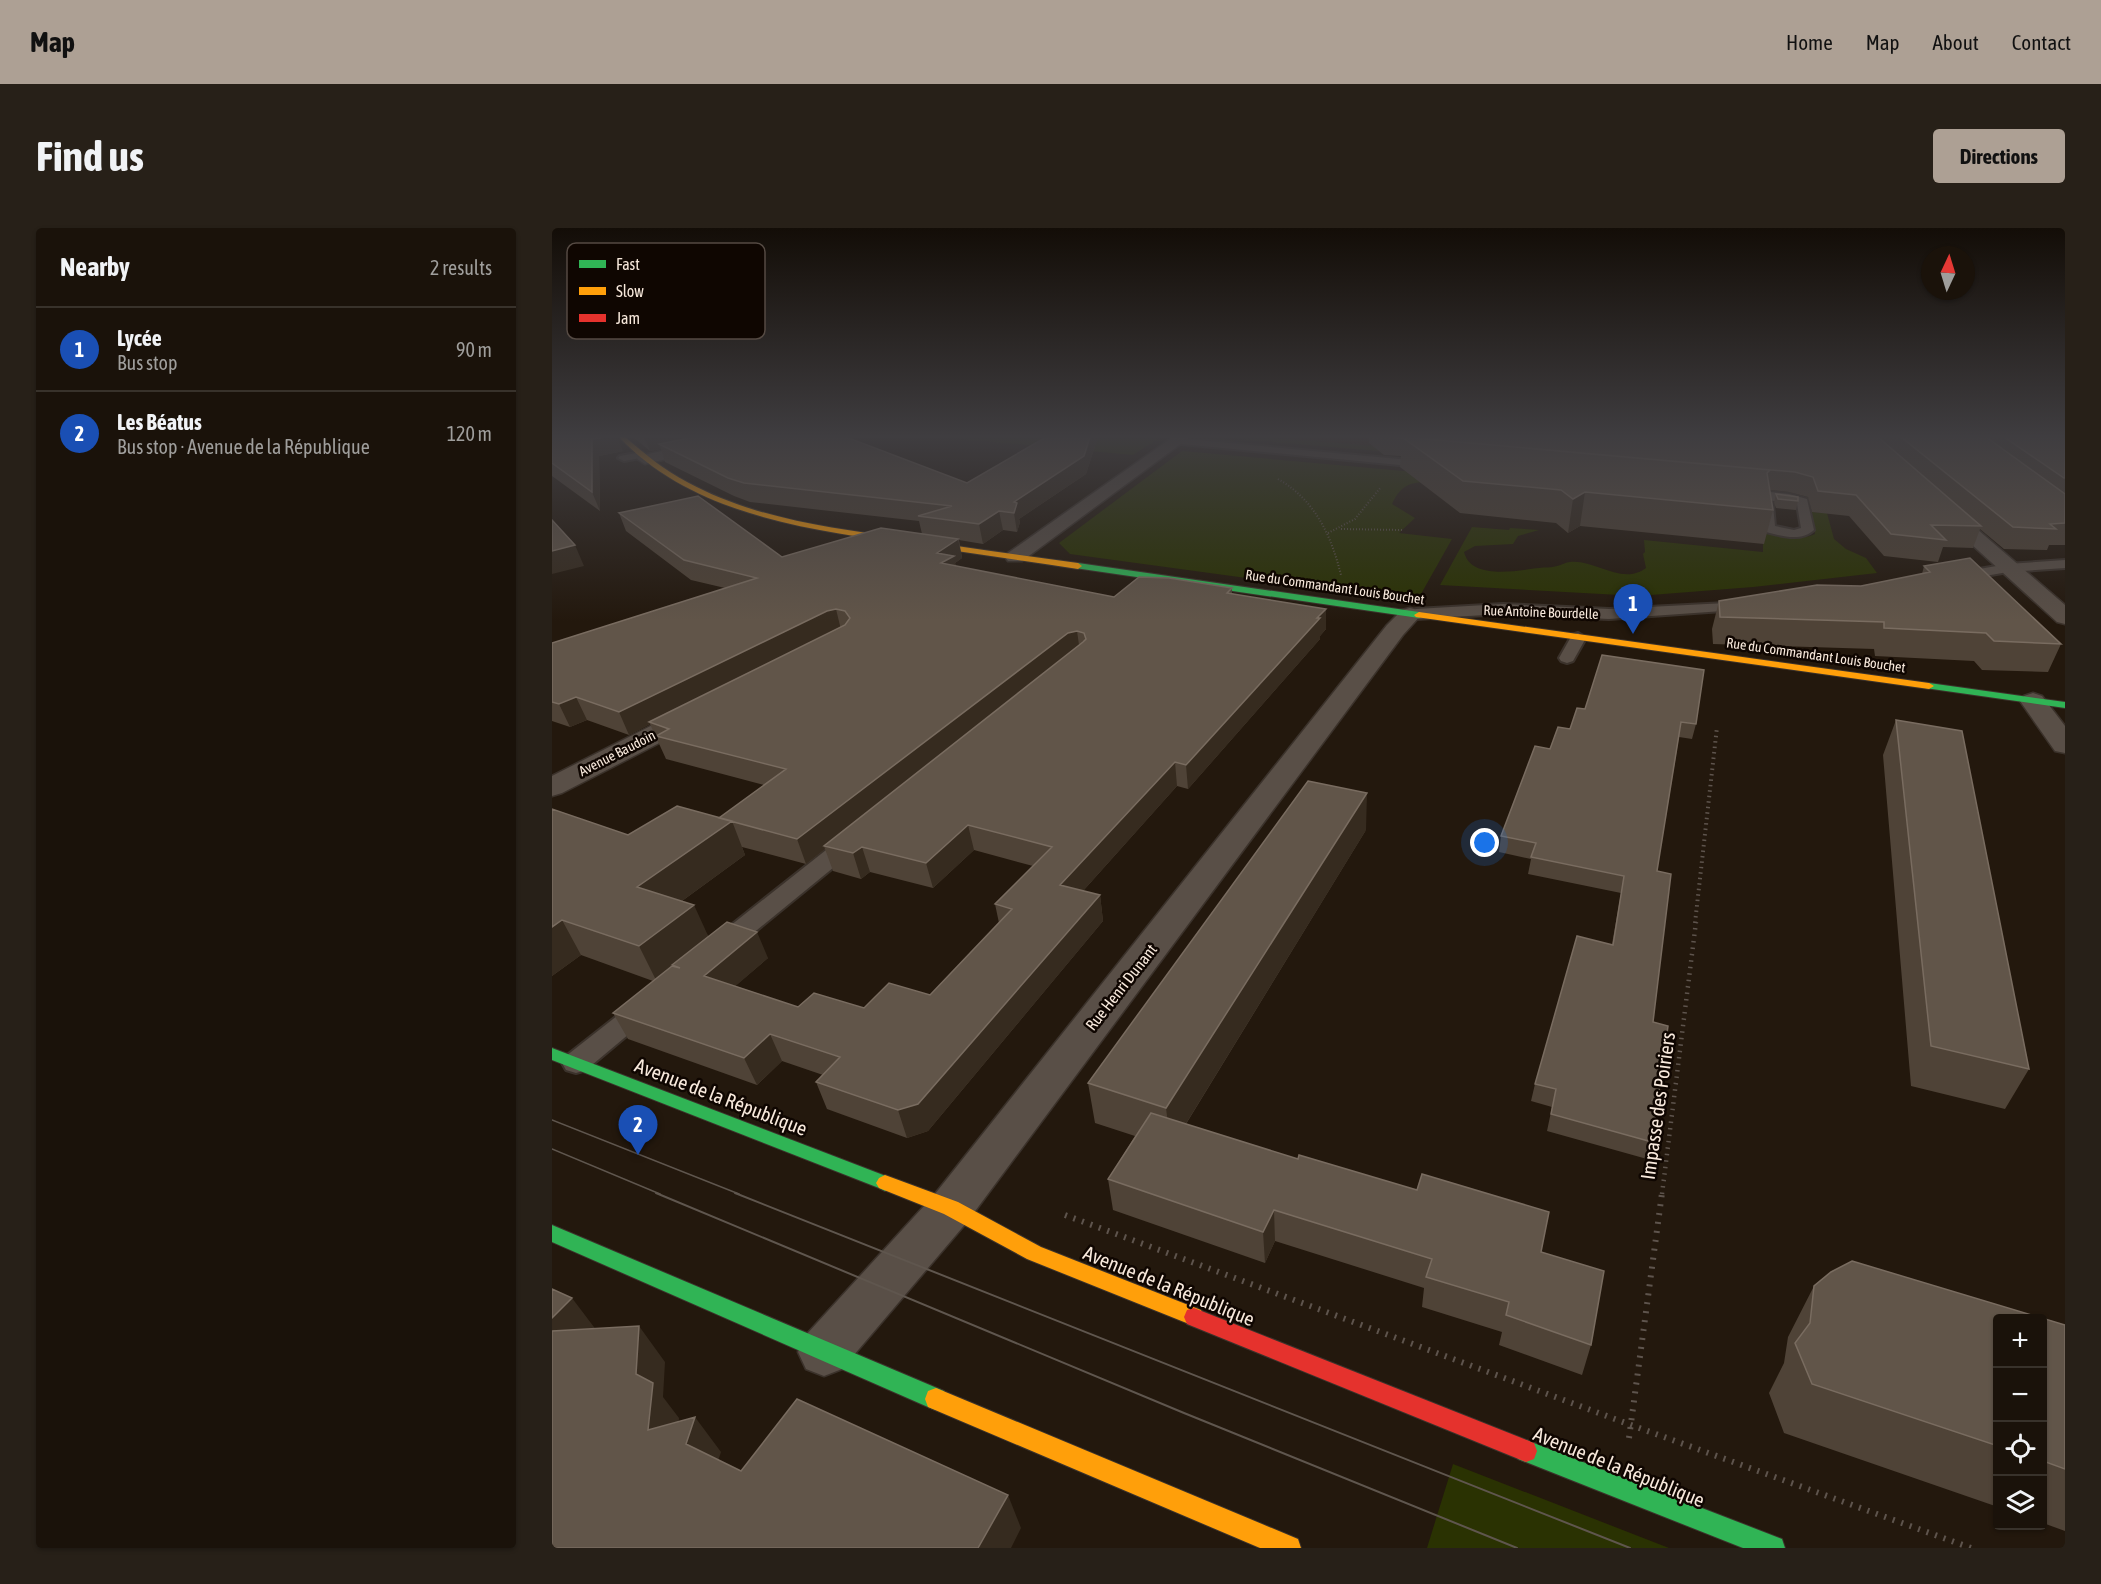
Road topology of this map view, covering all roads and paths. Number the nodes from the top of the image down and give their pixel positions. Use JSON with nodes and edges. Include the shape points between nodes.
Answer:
{"nodes":[{"id":1,"x":1931,"y":498,"type":"edge"},
{"id":2,"x":715,"y":499,"type":"edge"},
{"id":3,"x":1096,"y":499,"type":"edge"},
{"id":4,"x":1303,"y":499,"type":"edge"},
{"id":5,"x":1370,"y":499,"type":"edge"},
{"id":6,"x":1791,"y":499,"type":"edge"},
{"id":7,"x":1767,"y":505,"type":"edge"},
{"id":8,"x":1341,"y":529,"type":"junction"},
{"id":9,"x":1402,"y":530,"type":"dead end"},
{"id":10,"x":1327,"y":533,"type":"junction"},
{"id":11,"x":1015,"y":557,"type":"junction"},
{"id":12,"x":2065,"y":564,"type":"edge"},
{"id":13,"x":2008,"y":568,"type":"junction"},
{"id":14,"x":1943,"y":579,"type":"edge"},
{"id":15,"x":1767,"y":604,"type":"edge"},
{"id":16,"x":1357,"y":607,"type":"junction"},
{"id":17,"x":1410,"y":615,"type":"junction"},
{"id":18,"x":2065,"y":617,"type":"edge"},
{"id":19,"x":1578,"y":638,"type":"junction"},
{"id":20,"x":1567,"y":658,"type":"dead end"},
{"id":21,"x":720,"y":700,"type":"edge"},
{"id":22,"x":2033,"y":702,"type":"junction"},
{"id":23,"x":2065,"y":705,"type":"edge"},
{"id":24,"x":1717,"y":727,"type":"dead end"},
{"id":25,"x":2065,"y":745,"type":"edge"},
{"id":26,"x":552,"y":786,"type":"edge"},
{"id":27,"x":874,"y":824,"type":"edge"},
{"id":28,"x":706,"y":958,"type":"edge"},
{"id":29,"x":660,"y":995,"type":"edge"},
{"id":30,"x":552,"y":1054,"type":"edge"},
{"id":31,"x":576,"y":1062,"type":"junction"},
{"id":32,"x":951,"y":1208,"type":"junction"},
{"id":33,"x":1061,"y":1214,"type":"dead end"},
{"id":34,"x":552,"y":1233,"type":"edge"},
{"id":35,"x":824,"y":1352,"type":"junction"},
{"id":36,"x":1631,"y":1425,"type":"junction"},
{"id":37,"x":1621,"y":1489,"type":"junction"},
{"id":38,"x":1289,"y":1548,"type":"edge"},
{"id":39,"x":1773,"y":1548,"type":"edge"},
{"id":40,"x":1971,"y":1548,"type":"edge"}],
"edges":[{"from":1,"to":13,"type":"street"},
{"from":2,"to":11,"type":"street","name":"Rue du Commandant Louis Bouchet","via":[[835,531]]},
{"from":3,"to":11,"type":"street"},
{"from":4,"to":10,"type":"path"},
{"from":5,"to":8,"type":"path"},
{"from":6,"to":7,"type":"lane","via":[[1803,502],[1808,530],[1795,534],[1771,529]]},
{"from":8,"to":9,"type":"path"},
{"from":8,"to":10,"type":"path"},
{"from":10,"to":16,"type":"path","via":[[1341,573],[1342,590]]},
{"from":11,"to":16,"type":"street","name":"Rue du Commandant Louis Bouchet"},
{"from":12,"to":13,"type":"lane"},
{"from":13,"to":14,"type":"lane"},
{"from":13,"to":18,"type":"street"},
{"from":15,"to":17,"type":"lane","name":"Rue Antoine Bourdelle","via":[[1610,614],[1503,609]]},
{"from":16,"to":17,"type":"street","name":"Rue du Commandant Louis Bouchet"},
{"from":17,"to":19,"type":"street","name":"Rue du Commandant Louis Bouchet"},
{"from":17,"to":32,"type":"street","name":"Rue Henri Dunant"},
{"from":19,"to":20,"type":"lane"},
{"from":19,"to":22,"type":"street","name":"Rue du Commandant Louis Bouchet"},
{"from":21,"to":26,"type":"street","name":"Avenue Baudoin"},
{"from":22,"to":23,"type":"street","name":"Rue du Commandant Louis Bouchet"},
{"from":22,"to":25,"type":"street"},
{"from":24,"to":36,"type":"path","name":"Impasse des Poiriers","via":[[1683,1037]]},
{"from":27,"to":28,"type":"lane"},
{"from":29,"to":31,"type":"lane"},
{"from":30,"to":31,"type":"street","name":"Avenue de la République"},
{"from":31,"to":32,"type":"street","name":"Avenue de la République"},
{"from":32,"to":35,"type":"street","name":"Rue Henri Dunant"},
{"from":32,"to":37,"type":"street","name":"Avenue de la République","via":[[1034,1252]]},
{"from":33,"to":36,"type":"path"},
{"from":34,"to":35,"type":"street"},
{"from":35,"to":38,"type":"street"},
{"from":36,"to":37,"type":"path","name":"Impasse des Poiriers"},
{"from":36,"to":40,"type":"path"},
{"from":37,"to":39,"type":"street","name":"Avenue de la République"}]}
